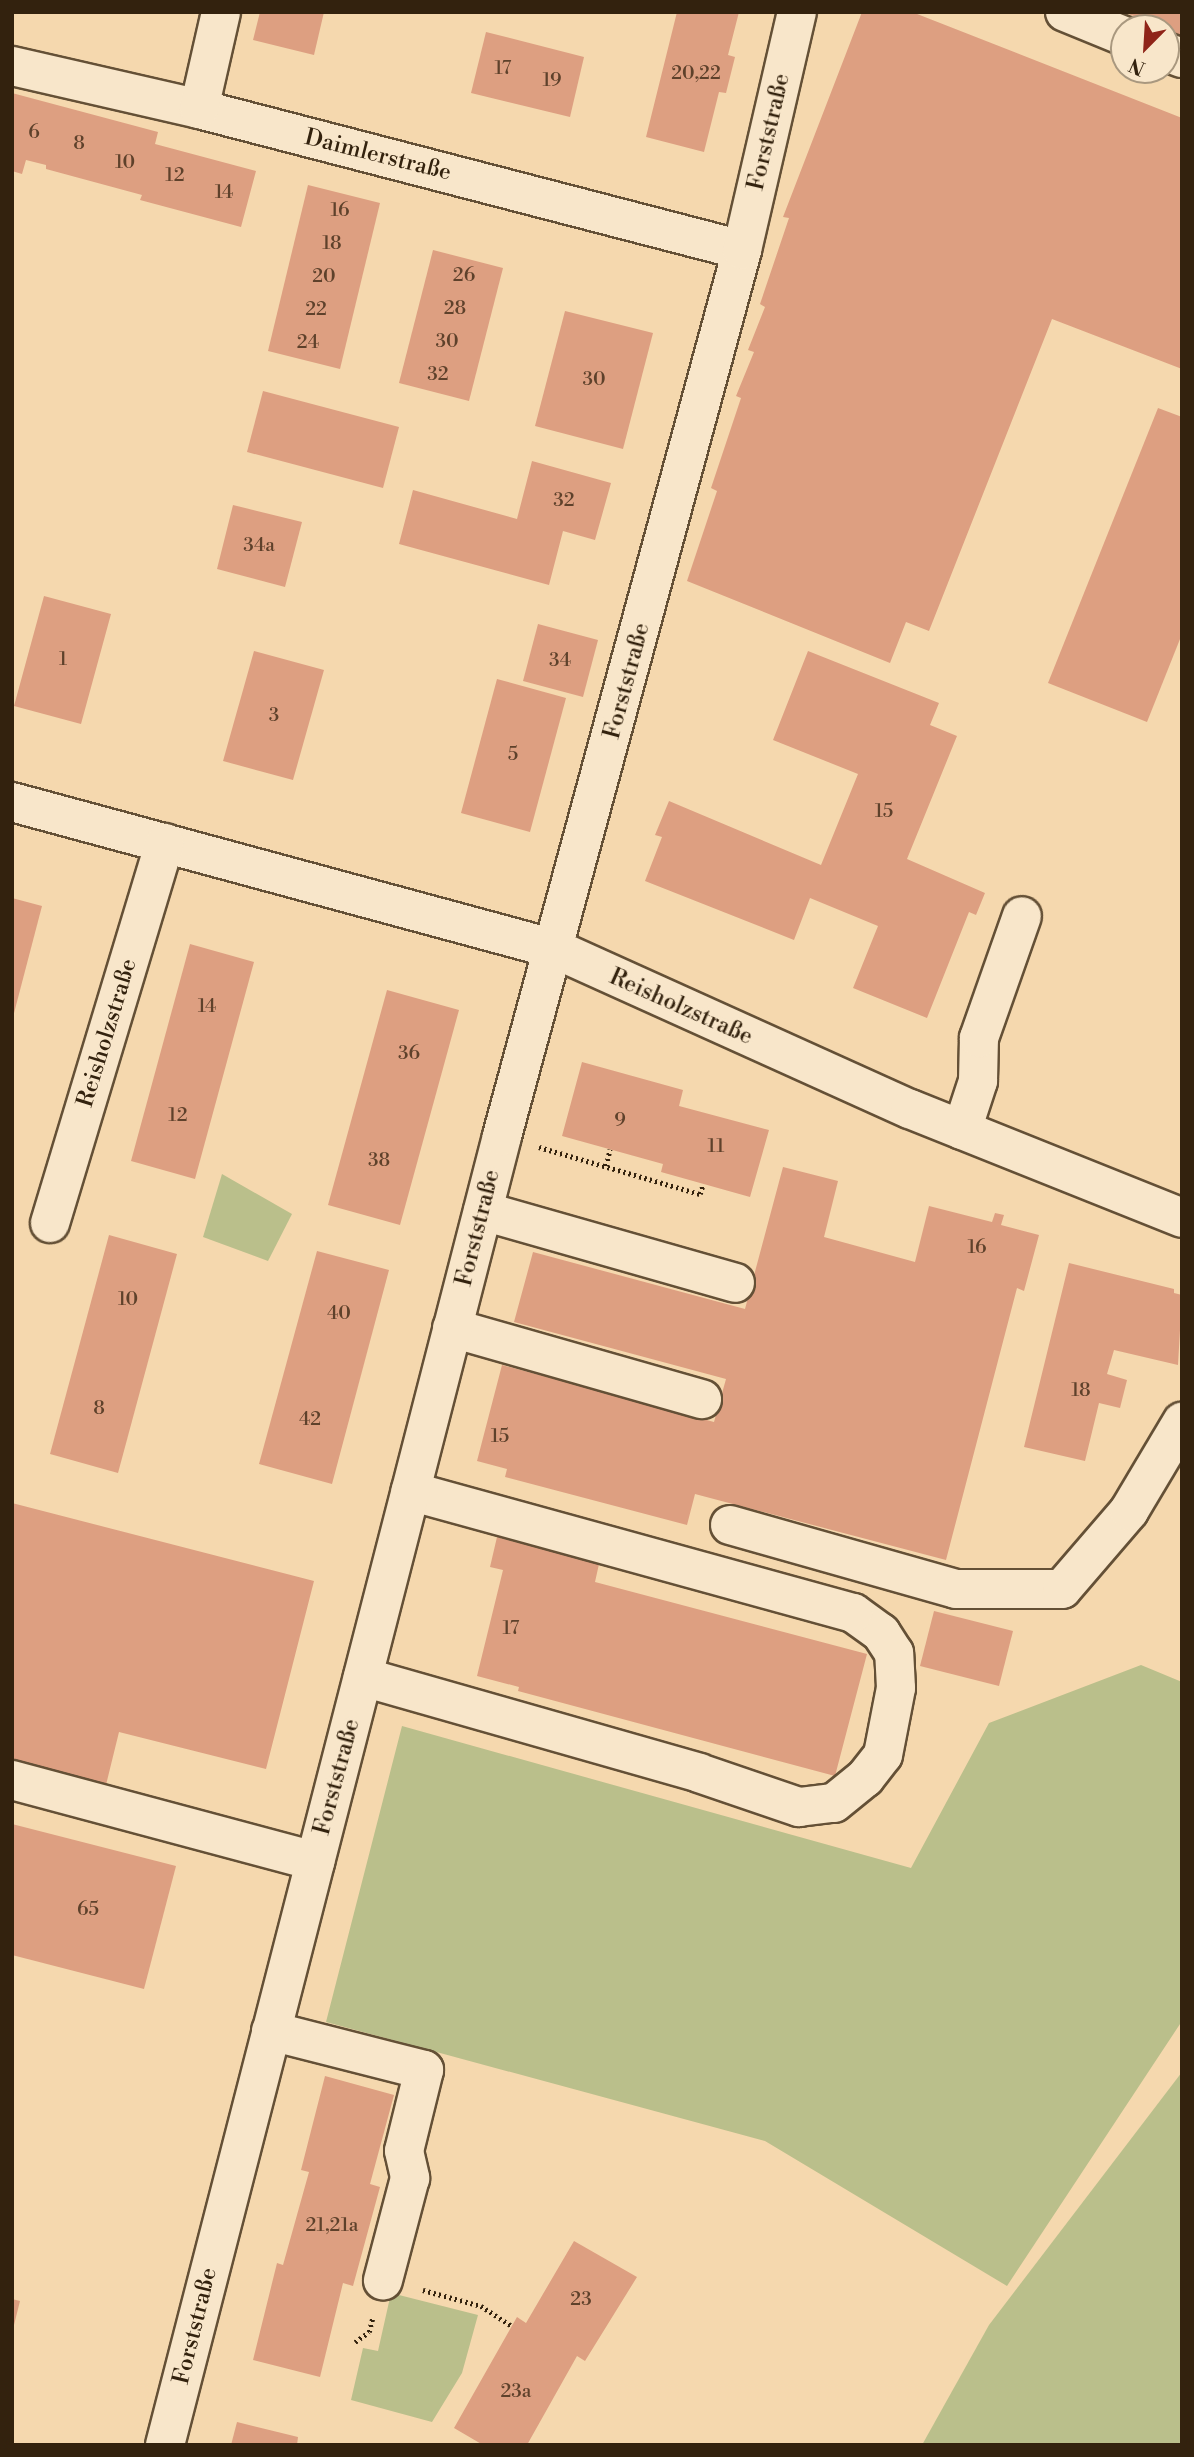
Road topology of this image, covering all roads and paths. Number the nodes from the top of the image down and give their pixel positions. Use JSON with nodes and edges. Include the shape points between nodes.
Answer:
{"nodes":[{"id":1,"x":221,"y":12,"type":"edge"},
{"id":2,"x":797,"y":12,"type":"edge"},
{"id":3,"x":1065,"y":12,"type":"edge"},
{"id":4,"x":1110,"y":30,"type":"edge"},
{"id":5,"x":12,"y":66,"type":"edge"},
{"id":6,"x":199,"y":109,"type":"junction"},
{"id":7,"x":742,"y":250,"type":"junction"},
{"id":8,"x":12,"y":802,"type":"edge"},
{"id":9,"x":165,"y":843,"type":"junction"},
{"id":10,"x":1022,"y":916,"type":"dead end"},
{"id":11,"x":555,"y":949,"type":"junction"},
{"id":12,"x":962,"y":1130,"type":"junction"},
{"id":13,"x":534,"y":1145,"type":"dead end"},
{"id":14,"x":610,"y":1149,"type":"dead end"},
{"id":15,"x":606,"y":1166,"type":"junction"},
{"id":16,"x":703,"y":1184,"type":"dead end"},
{"id":17,"x":483,"y":1211,"type":"junction"},
{"id":18,"x":1182,"y":1218,"type":"edge"},
{"id":19,"x":50,"y":1223,"type":"dead end"},
{"id":20,"x":735,"y":1283,"type":"dead end"},
{"id":21,"x":452,"y":1328,"type":"junction"},
{"id":22,"x":702,"y":1399,"type":"dead end"},
{"id":23,"x":1182,"y":1422,"type":"edge"},
{"id":24,"x":410,"y":1491,"type":"junction"},
{"id":25,"x":730,"y":1525,"type":"dead end"},
{"id":26,"x":363,"y":1677,"type":"junction"},
{"id":27,"x":12,"y":1780,"type":"edge"},
{"id":28,"x":315,"y":1861,"type":"junction"},
{"id":29,"x":271,"y":2031,"type":"junction"},
{"id":30,"x":383,"y":2280,"type":"joint"},
{"id":31,"x":512,"y":2326,"type":"dead end"},
{"id":32,"x":165,"y":2445,"type":"edge"}],
"edges":[{"from":1,"to":6,"type":"street"},
{"from":2,"to":7,"type":"street","name":"Forststraße"},
{"from":3,"to":4,"type":"street"},
{"from":5,"to":6,"type":"street","name":"Daimlerstraße"},
{"from":6,"to":7,"type":"street","name":"Daimlerstraße"},
{"from":7,"to":11,"type":"street","name":"Forststraße"},
{"from":8,"to":9,"type":"street","name":"Reisholzstraße"},
{"from":9,"to":11,"type":"street","name":"Reisholzstraße"},
{"from":9,"to":19,"type":"street","name":"Reisholzstraße"},
{"from":10,"to":12,"type":"street","via":[[979,1038],[978,1082]]},
{"from":11,"to":12,"type":"street","name":"Reisholzstraße"},
{"from":11,"to":17,"type":"street","name":"Forststraße"},
{"from":12,"to":18,"type":"street","name":"Reisholzstraße"},
{"from":13,"to":15,"type":"path"},
{"from":14,"to":15,"type":"path"},
{"from":15,"to":16,"type":"path","via":[[700,1194]]},
{"from":17,"to":20,"type":"street"},
{"from":17,"to":21,"type":"street","name":"Forststraße"},
{"from":21,"to":22,"type":"street"},
{"from":21,"to":24,"type":"street","name":"Forststraße"},
{"from":23,"to":25,"type":"street","via":[[1129,1511],[1062,1589],[956,1589]]},
{"from":24,"to":26,"type":"street","name":"Forststraße"},
{"from":24,"to":26,"type":"street","via":[[853,1612],[881,1633],[894,1653],[896,1688],[883,1755],[865,1778],[834,1803],[799,1807],[699,1773]]},
{"from":26,"to":28,"type":"street","name":"Forststraße"},
{"from":27,"to":28,"type":"street"},
{"from":28,"to":29,"type":"street","name":"Forststraße"},
{"from":29,"to":30,"type":"street","via":[[424,2070],[404,2151],[410,2178]]},
{"from":29,"to":32,"type":"street","name":"Forststraße"},
{"from":30,"to":31,"type":"path","via":[[481,2306]]}]}
